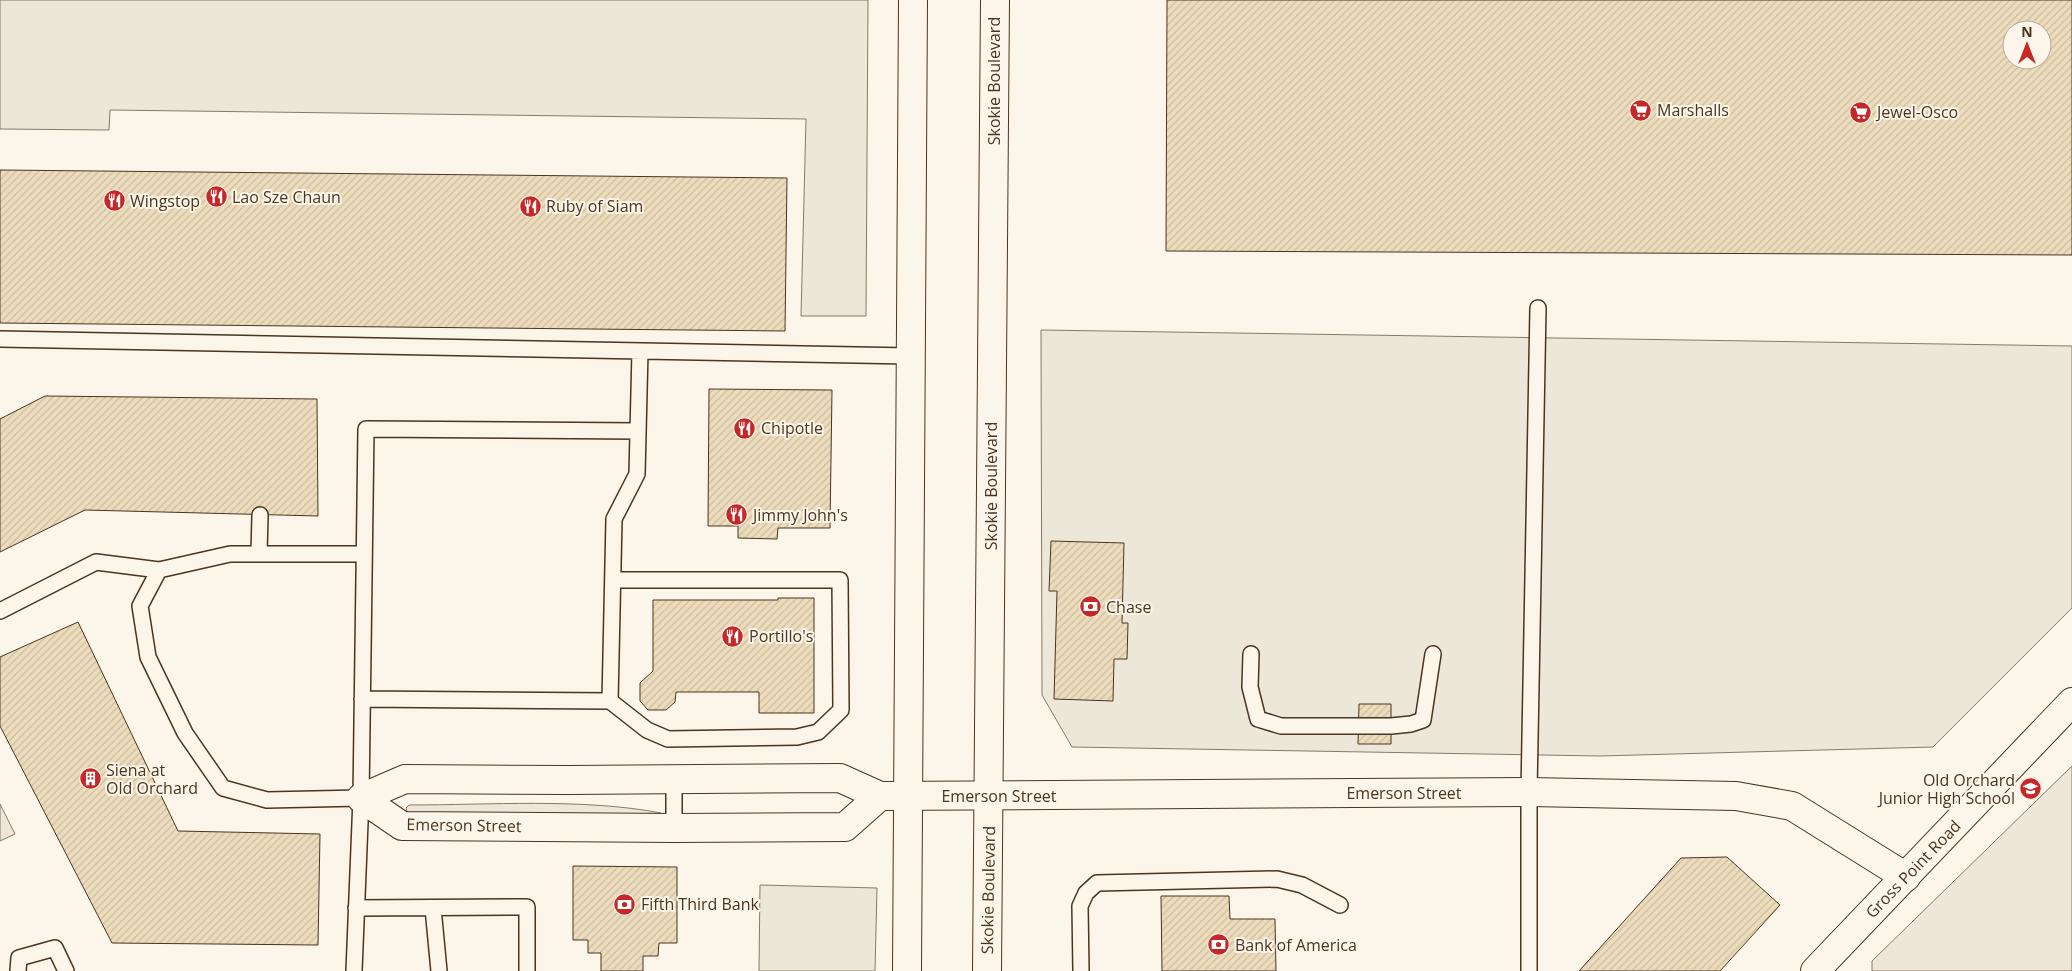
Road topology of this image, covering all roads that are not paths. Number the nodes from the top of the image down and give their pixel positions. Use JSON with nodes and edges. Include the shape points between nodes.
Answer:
{"nodes":[{"id":1,"x":913,"y":0,"type":"edge"},
{"id":2,"x":995,"y":0,"type":"edge"},
{"id":3,"x":1538,"y":308,"type":"dead end"},
{"id":4,"x":0,"y":339,"type":"edge"},
{"id":5,"x":640,"y":351,"type":"junction"},
{"id":6,"x":910,"y":356,"type":"junction"},
{"id":7,"x":638,"y":431,"type":"junction"},
{"id":8,"x":260,"y":515,"type":"dead end"},
{"id":9,"x":260,"y":554,"type":"junction"},
{"id":10,"x":364,"y":554,"type":"junction"},
{"id":11,"x":159,"y":570,"type":"junction"},
{"id":12,"x":613,"y":580,"type":"junction"},
{"id":13,"x":0,"y":611,"type":"edge"},
{"id":14,"x":1251,"y":654,"type":"dead end"},
{"id":15,"x":1433,"y":654,"type":"dead end"},
{"id":16,"x":362,"y":699,"type":"junction"},
{"id":17,"x":610,"y":701,"type":"junction"},
{"id":18,"x":2072,"y":702,"type":"edge"},
{"id":19,"x":674,"y":780,"type":"junction"},
{"id":20,"x":1529,"y":792,"type":"junction"},
{"id":21,"x":880,"y":796,"type":"junction"},
{"id":22,"x":909,"y":796,"type":"junction"},
{"id":23,"x":989,"y":796,"type":"junction"},
{"id":24,"x":361,"y":798,"type":"junction"},
{"id":25,"x":674,"y":828,"type":"junction"},
{"id":26,"x":1906,"y":877,"type":"junction"},
{"id":27,"x":1340,"y":905,"type":"dead end"},
{"id":28,"x":356,"y":908,"type":"junction"},
{"id":29,"x":433,"y":908,"type":"junction"},
{"id":30,"x":1829,"y":965,"type":"edge"},
{"id":31,"x":18,"y":971,"type":"edge"},
{"id":32,"x":66,"y":971,"type":"edge"},
{"id":33,"x":354,"y":971,"type":"edge"},
{"id":34,"x":439,"y":971,"type":"edge"},
{"id":35,"x":527,"y":971,"type":"edge"},
{"id":36,"x":907,"y":971,"type":"edge"},
{"id":37,"x":987,"y":971,"type":"edge"},
{"id":38,"x":1081,"y":971,"type":"edge"},
{"id":39,"x":1529,"y":971,"type":"edge"}],
"edges":[{"from":1,"to":6,"type":"main road"},
{"from":2,"to":23,"type":"main road","name":"Skokie Boulevard"},
{"from":3,"to":20,"type":"lane"},
{"from":4,"to":5,"type":"lane"},
{"from":5,"to":6,"type":"lane"},
{"from":5,"to":7,"type":"lane"},
{"from":6,"to":22,"type":"main road"},
{"from":7,"to":10,"type":"lane","via":[[366,429]]},
{"from":7,"to":12,"type":"lane","via":[[637,474],[614,519]]},
{"from":8,"to":9,"type":"lane"},
{"from":9,"to":10,"type":"lane"},
{"from":9,"to":11,"type":"lane","via":[[230,554]]},
{"from":10,"to":16,"type":"lane"},
{"from":11,"to":13,"type":"lane","via":[[96,562]]},
{"from":11,"to":24,"type":"lane","via":[[140,606],[148,657],[185,733],[223,788],[268,800]]},
{"from":12,"to":17,"type":"lane"},
{"from":12,"to":17,"type":"lane","via":[[840,580],[841,710],[818,732],[797,738],[668,739],[647,730]]},
{"from":14,"to":15,"type":"lane","via":[[1250,687],[1258,719],[1281,726],[1391,726],[1422,720]]},
{"from":16,"to":17,"type":"lane"},
{"from":16,"to":24,"type":"lane"},
{"from":18,"to":26,"type":"main road","name":"Gross Point Road"},
{"from":19,"to":21,"type":"main road","name":"Emerson Street","via":[[840,778]]},
{"from":19,"to":24,"type":"main road","name":"Emerson Street","via":[[405,779]]},
{"from":19,"to":25,"type":"lane"},
{"from":20,"to":23,"type":"main road","name":"Emerson Street"},
{"from":20,"to":26,"type":"main road","name":"Emerson Street","via":[[1736,796],[1792,806]]},
{"from":20,"to":39,"type":"lane"},
{"from":21,"to":22,"type":"main road","name":"Emerson Street"},
{"from":21,"to":25,"type":"main road","name":"Emerson Street","via":[[845,827]]},
{"from":22,"to":23,"type":"main road","name":"Emerson Street"},
{"from":22,"to":36,"type":"main road"},
{"from":23,"to":37,"type":"main road","name":"Skokie Boulevard"},
{"from":24,"to":25,"type":"main road","name":"Emerson Street","via":[[402,826]]},
{"from":24,"to":28,"type":"lane"},
{"from":26,"to":30,"type":"main road","name":"Gross Point Road"},
{"from":27,"to":38,"type":"lane","via":[[1302,885],[1277,879],[1097,883],[1086,893],[1080,906]]},
{"from":28,"to":29,"type":"lane"},
{"from":28,"to":33,"type":"lane"},
{"from":29,"to":34,"type":"lane"},
{"from":29,"to":35,"type":"lane","via":[[527,907]]},
{"from":31,"to":32,"type":"lane","via":[[19,958],[55,948]]}]}
